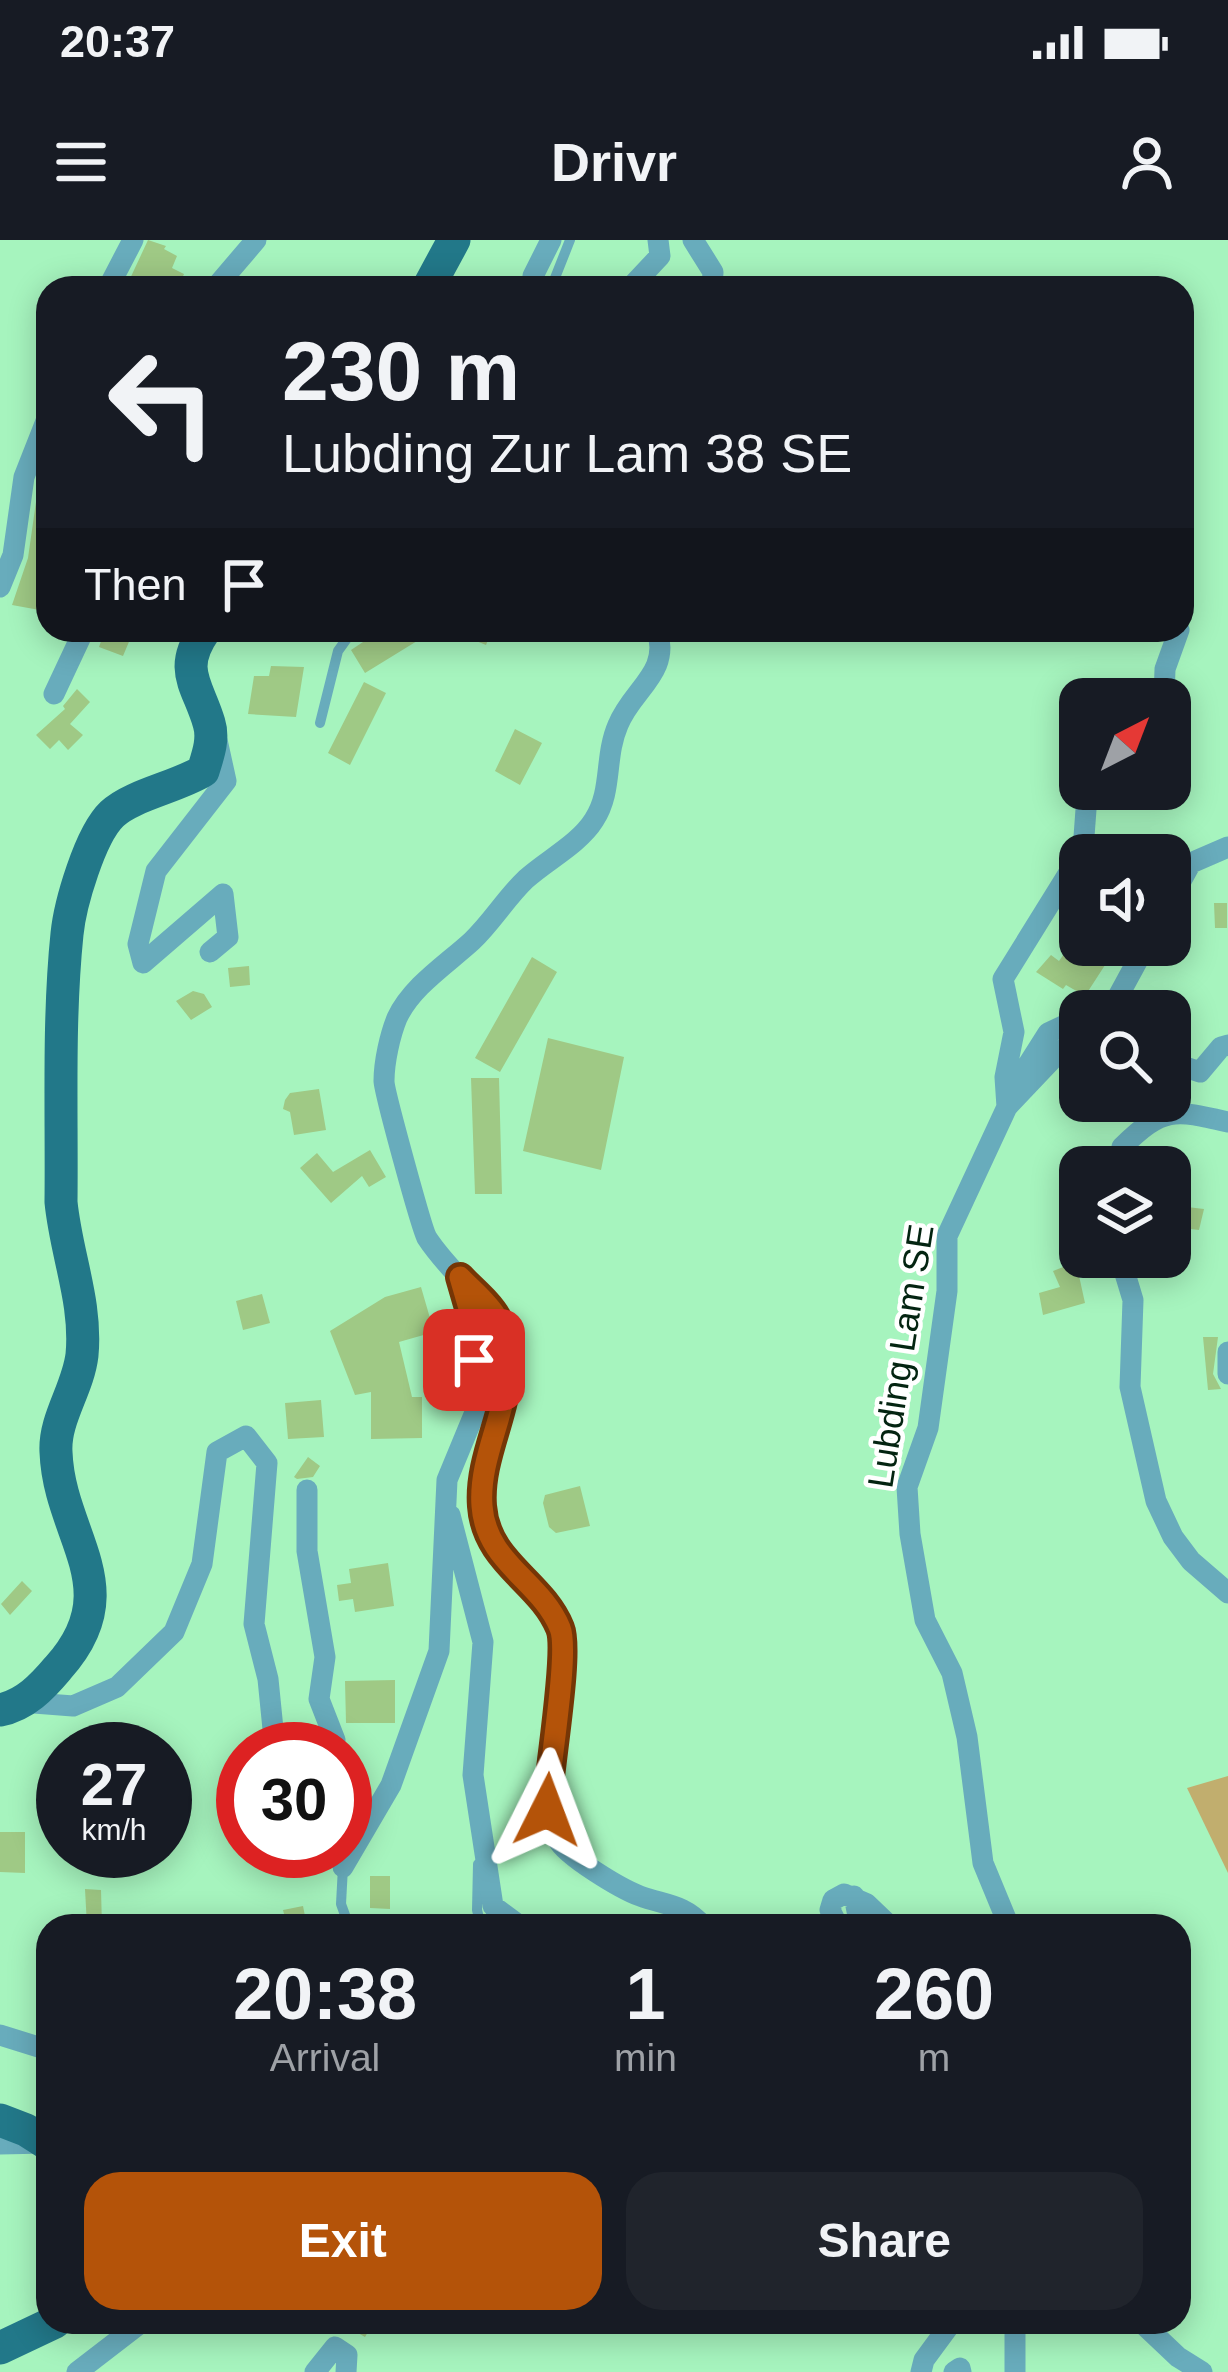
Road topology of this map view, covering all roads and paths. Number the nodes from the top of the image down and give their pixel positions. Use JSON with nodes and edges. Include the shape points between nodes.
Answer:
{"nodes":[{"id":1,"x":133,"y":240,"type":"edge"},
{"id":2,"x":256,"y":240,"type":"edge"},
{"id":3,"x":454,"y":240,"type":"edge"},
{"id":4,"x":551,"y":240,"type":"edge"},
{"id":5,"x":570,"y":240,"type":"edge"},
{"id":6,"x":658,"y":240,"type":"edge"},
{"id":7,"x":693,"y":240,"type":"edge"},
{"id":8,"x":114,"y":276,"type":"edge"},
{"id":9,"x":224,"y":276,"type":"edge"},
{"id":10,"x":434,"y":276,"type":"edge"},
{"id":11,"x":533,"y":276,"type":"edge"},
{"id":12,"x":556,"y":276,"type":"edge"},
{"id":13,"x":641,"y":276,"type":"edge"},
{"id":14,"x":713,"y":276,"type":"edge"},
{"id":15,"x":36,"y":446,"type":"edge"},
{"id":16,"x":0,"y":586,"type":"edge"},
{"id":17,"x":78,"y":642,"type":"edge"},
{"id":18,"x":197,"y":642,"type":"edge"},
{"id":19,"x":344,"y":642,"type":"edge"},
{"id":20,"x":661,"y":642,"type":"edge"},
{"id":21,"x":1175,"y":642,"type":"edge"},
{"id":22,"x":1165,"y":678,"type":"edge"},
{"id":23,"x":54,"y":694,"type":"dead end"},
{"id":24,"x":320,"y":723,"type":"dead end"},
{"id":25,"x":211,"y":738,"type":"junction"},
{"id":26,"x":1086,"y":810,"type":"edge"},
{"id":27,"x":1228,"y":847,"type":"edge"},
{"id":28,"x":1191,"y":863,"type":"edge"},
{"id":29,"x":209,"y":952,"type":"dead end"},
{"id":30,"x":1059,"y":1028,"type":"edge"},
{"id":31,"x":1228,"y":1045,"type":"edge"},
{"id":32,"x":1059,"y":1052,"type":"edge"},
{"id":33,"x":1191,"y":1069,"type":"edge"},
{"id":34,"x":1007,"y":1107,"type":"junction"},
{"id":35,"x":1228,"y":1122,"type":"edge"},
{"id":36,"x":1123,"y":1146,"type":"edge"},
{"id":37,"x":460,"y":1277,"type":"junction"},
{"id":38,"x":1126,"y":1278,"type":"edge"},
{"id":39,"x":1228,"y":1352,"type":"edge"},
{"id":40,"x":1228,"y":1374,"type":"edge"},
{"id":41,"x":307,"y":1490,"type":"dead end"},
{"id":42,"x":448,"y":1508,"type":"junction"},
{"id":43,"x":1228,"y":1593,"type":"edge"},
{"id":44,"x":11,"y":1706,"type":"edge"},
{"id":45,"x":272,"y":1722,"type":"edge"},
{"id":46,"x":327,"y":1722,"type":"edge"},
{"id":47,"x":372,"y":1815,"type":"edge"},
{"id":48,"x":480,"y":1819,"type":"junction"},
{"id":49,"x":342,"y":1878,"type":"edge"},
{"id":50,"x":854,"y":1896,"type":"junction"},
{"id":51,"x":345,"y":1914,"type":"edge"},
{"id":52,"x":478,"y":1914,"type":"edge"},
{"id":53,"x":504,"y":1914,"type":"edge"},
{"id":54,"x":689,"y":1914,"type":"edge"},
{"id":55,"x":832,"y":1914,"type":"edge"},
{"id":56,"x":858,"y":1914,"type":"edge"},
{"id":57,"x":876,"y":1914,"type":"edge"},
{"id":58,"x":1004,"y":1914,"type":"edge"},
{"id":59,"x":0,"y":2035,"type":"edge"},
{"id":60,"x":36,"y":2046,"type":"edge"},
{"id":61,"x":0,"y":2120,"type":"edge"},
{"id":62,"x":36,"y":2138,"type":"edge"},
{"id":63,"x":0,"y":2144,"type":"edge"},
{"id":64,"x":36,"y":2144,"type":"edge"},
{"id":65,"x":36,"y":2331,"type":"edge"},
{"id":66,"x":126,"y":2334,"type":"edge"},
{"id":67,"x":943,"y":2334,"type":"edge"},
{"id":68,"x":1015,"y":2334,"type":"edge"},
{"id":69,"x":1154,"y":2334,"type":"edge"},
{"id":70,"x":0,"y":2348,"type":"edge"},
{"id":71,"x":77,"y":2372,"type":"edge"},
{"id":72,"x":315,"y":2372,"type":"edge"},
{"id":73,"x":346,"y":2372,"type":"edge"},
{"id":74,"x":921,"y":2372,"type":"edge"},
{"id":75,"x":1015,"y":2372,"type":"edge"},
{"id":76,"x":1202,"y":2372,"type":"edge"}],
"edges":[{"from":1,"to":8,"type":"street"},
{"from":2,"to":9,"type":"street"},
{"from":3,"to":10,"type":"main road"},
{"from":4,"to":11,"type":"street"},
{"from":5,"to":12,"type":"lane"},
{"from":6,"to":13,"type":"street","via":[[660,256]]},
{"from":7,"to":14,"type":"street"},
{"from":15,"to":16,"type":"street"},
{"from":17,"to":23,"type":"street"},
{"from":18,"to":25,"type":"main road","via":[[190,681]]},
{"from":19,"to":24,"type":"lane"},
{"from":20,"to":37,"type":"street","via":[[660,664],[618,722],[608,794],[592,824],[524,881],[398,1016],[383,1084],[424,1234]]},
{"from":21,"to":22,"type":"street"},
{"from":25,"to":29,"type":"street","via":[[219,740],[226,781],[156,871],[137,944],[143,963],[223,894],[228,937]]},
{"from":25,"to":44,"type":"main road","via":[[203,771],[105,822],[67,930],[61,1202],[84,1319],[56,1455],[92,1600],[75,1648],[40,1688]]},
{"from":26,"to":34,"type":"street","via":[[1083,850],[1003,980],[1014,1032]]},
{"from":27,"to":28,"type":"street"},
{"from":30,"to":34,"type":"street","via":[[1048,1033]]},
{"from":31,"to":33,"type":"street","via":[[1200,1072]]},
{"from":32,"to":34,"type":"street","name":"Lubding Lam SE"},
{"from":34,"to":58,"type":"street","name":"Lubding Lam SE","via":[[947,1236],[928,1428],[907,1487],[925,1620],[952,1673],[982,1863]]},
{"from":35,"to":36,"type":"street","via":[[1168,1114]]},
{"from":37,"to":42,"type":"street","via":[[478,1406],[447,1480]]},
{"from":37,"to":54,"type":"street","via":[[497,1318],[510,1368],[482,1506],[489,1534],[501,1560],[562,1630],[547,1810],[560,1845],[638,1895]]},
{"from":38,"to":43,"type":"street","via":[[1130,1387],[1156,1501],[1190,1561]]},
{"from":39,"to":40,"type":"street"},
{"from":41,"to":46,"type":"street"},
{"from":42,"to":47,"type":"street","via":[[439,1651],[391,1786]]},
{"from":42,"to":48,"type":"street","via":[[483,1642],[473,1775]]},
{"from":44,"to":45,"type":"street","via":[[73,1706],[117,1687],[174,1632],[202,1564],[217,1452],[246,1436],[267,1463],[254,1624]]},
{"from":48,"to":52,"type":"lane"},
{"from":48,"to":53,"type":"street","via":[[493,1906]]},
{"from":49,"to":51,"type":"lane"},
{"from":50,"to":55,"type":"street","via":[[833,1900]]},
{"from":50,"to":56,"type":"street"},
{"from":50,"to":57,"type":"street"},
{"from":59,"to":60,"type":"street"},
{"from":61,"to":62,"type":"main road"},
{"from":63,"to":64,"type":"street"},
{"from":65,"to":70,"type":"main road"},
{"from":66,"to":71,"type":"street"},
{"from":67,"to":74,"type":"street"},
{"from":68,"to":75,"type":"street"},
{"from":69,"to":76,"type":"street"},
{"from":72,"to":73,"type":"street","via":[[335,2347],[347,2355]]}]}
